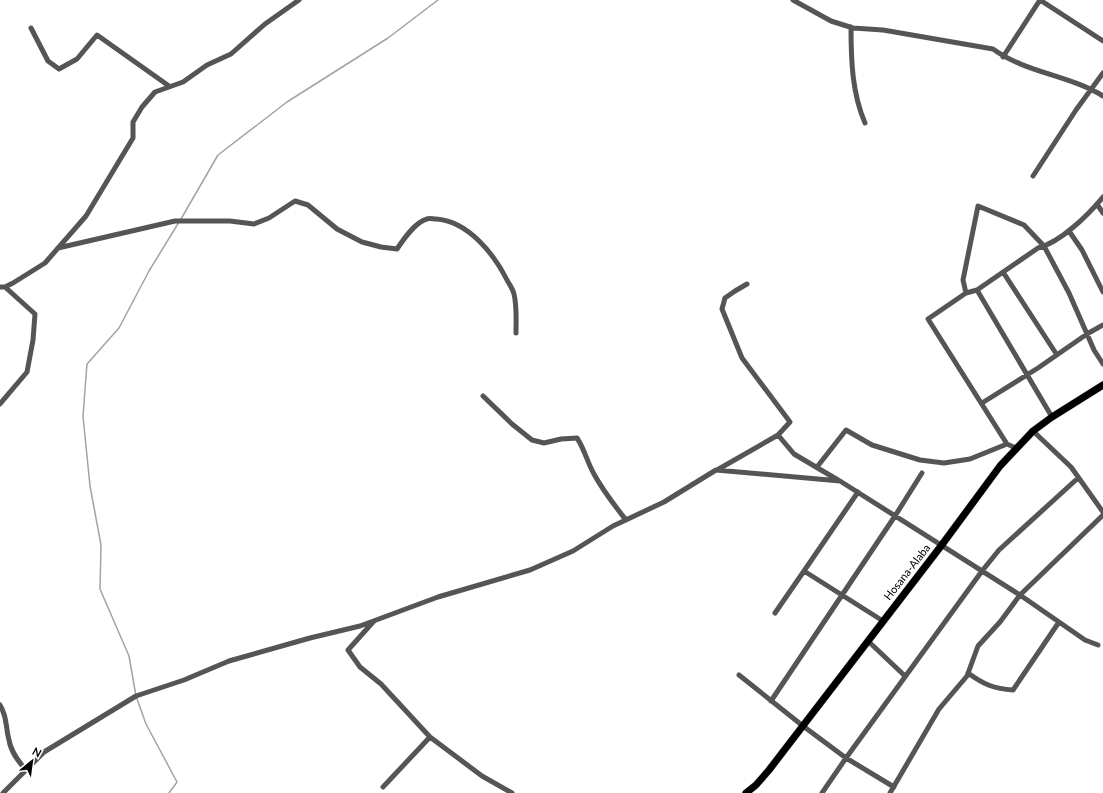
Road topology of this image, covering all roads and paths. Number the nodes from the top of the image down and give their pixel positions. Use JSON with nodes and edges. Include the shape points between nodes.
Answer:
{"nodes":[{"id":1,"x":299,"y":0,"type":"edge"},
{"id":2,"x":792,"y":0,"type":"edge"},
{"id":3,"x":1040,"y":0,"type":"edge"},
{"id":4,"x":851,"y":27,"type":"junction"},
{"id":5,"x":31,"y":28,"type":"dead end"},
{"id":6,"x":1103,"y":41,"type":"edge"},
{"id":7,"x":1003,"y":57,"type":"junction"},
{"id":8,"x":1103,"y":72,"type":"edge"},
{"id":9,"x":169,"y":86,"type":"junction"},
{"id":10,"x":1091,"y":89,"type":"junction"},
{"id":11,"x":1103,"y":96,"type":"edge"},
{"id":12,"x":865,"y":123,"type":"dead end"},
{"id":13,"x":1033,"y":176,"type":"dead end"},
{"id":14,"x":1103,"y":197,"type":"edge"},
{"id":15,"x":1097,"y":204,"type":"junction"},
{"id":16,"x":1103,"y":214,"type":"edge"},
{"id":17,"x":1069,"y":231,"type":"junction"},
{"id":18,"x":1044,"y":246,"type":"junction"},
{"id":19,"x":58,"y":248,"type":"junction"},
{"id":20,"x":1003,"y":272,"type":"junction"},
{"id":21,"x":747,"y":284,"type":"dead end"},
{"id":22,"x":2,"y":287,"type":"edge"},
{"id":23,"x":977,"y":290,"type":"junction"},
{"id":24,"x":1103,"y":292,"type":"edge"},
{"id":25,"x":966,"y":293,"type":"junction"},
{"id":26,"x":1103,"y":325,"type":"edge"},
{"id":27,"x":516,"y":333,"type":"dead end"},
{"id":28,"x":1087,"y":334,"type":"junction"},
{"id":29,"x":1057,"y":355,"type":"junction"},
{"id":30,"x":1103,"y":364,"type":"edge"},
{"id":31,"x":1027,"y":375,"type":"junction"},
{"id":32,"x":1103,"y":385,"type":"edge"},
{"id":33,"x":483,"y":396,"type":"dead end"},
{"id":34,"x":982,"y":403,"type":"junction"},
{"id":35,"x":0,"y":404,"type":"edge"},
{"id":36,"x":1052,"y":417,"type":"junction"},
{"id":37,"x":1033,"y":431,"type":"junction"},
{"id":38,"x":778,"y":435,"type":"junction"},
{"id":39,"x":1007,"y":444,"type":"junction"},
{"id":40,"x":1016,"y":448,"type":"junction"},
{"id":41,"x":817,"y":467,"type":"junction"},
{"id":42,"x":716,"y":470,"type":"junction"},
{"id":43,"x":922,"y":473,"type":"dead end"},
{"id":44,"x":1078,"y":478,"type":"junction"},
{"id":45,"x":840,"y":481,"type":"junction"},
{"id":46,"x":858,"y":492,"type":"junction"},
{"id":47,"x":1103,"y":512,"type":"edge"},
{"id":48,"x":1103,"y":515,"type":"edge"},
{"id":49,"x":895,"y":516,"type":"junction"},
{"id":50,"x":626,"y":520,"type":"junction"},
{"id":51,"x":941,"y":546,"type":"junction"},
{"id":52,"x":804,"y":571,"type":"junction"},
{"id":53,"x":982,"y":571,"type":"junction"},
{"id":54,"x":842,"y":595,"type":"junction"},
{"id":55,"x":1020,"y":595,"type":"junction"},
{"id":56,"x":775,"y":613,"type":"dead end"},
{"id":57,"x":375,"y":621,"type":"junction"},
{"id":58,"x":883,"y":621,"type":"junction"},
{"id":59,"x":1059,"y":622,"type":"junction"},
{"id":60,"x":868,"y":641,"type":"junction"},
{"id":61,"x":1098,"y":645,"type":"dead end"},
{"id":62,"x":968,"y":673,"type":"junction"},
{"id":63,"x":738,"y":675,"type":"dead end"},
{"id":64,"x":905,"y":676,"type":"junction"},
{"id":65,"x":771,"y":701,"type":"junction"},
{"id":66,"x":0,"y":704,"type":"edge"},
{"id":67,"x":802,"y":726,"type":"junction"},
{"id":68,"x":430,"y":737,"type":"junction"},
{"id":69,"x":846,"y":758,"type":"junction"},
{"id":70,"x":26,"y":770,"type":"junction"},
{"id":71,"x":383,"y":787,"type":"dead end"},
{"id":72,"x":894,"y":787,"type":"junction"},
{"id":73,"x":3,"y":793,"type":"edge"},
{"id":74,"x":512,"y":793,"type":"edge"},
{"id":75,"x":746,"y":793,"type":"edge"},
{"id":76,"x":822,"y":793,"type":"edge"},
{"id":77,"x":890,"y":793,"type":"edge"}],
"edges":[{"from":1,"to":9,"type":"street","via":[[231,54],[207,65],[183,82]]},
{"from":2,"to":4,"type":"street","via":[[831,21]]},
{"from":3,"to":6,"type":"street"},
{"from":3,"to":7,"type":"street"},
{"from":4,"to":7,"type":"street","via":[[993,49]]},
{"from":4,"to":12,"type":"street","via":[[851,65],[859,109]]},
{"from":5,"to":9,"type":"street","via":[[48,61],[59,68],[77,59],[97,35]]},
{"from":7,"to":10,"type":"street","via":[[1038,72]]},
{"from":8,"to":10,"type":"street"},
{"from":9,"to":19,"type":"street","via":[[155,92],[142,107],[133,122],[133,138],[121,159],[86,216]]},
{"from":10,"to":11,"type":"street"},
{"from":10,"to":13,"type":"street"},
{"from":14,"to":15,"type":"street"},
{"from":15,"to":16,"type":"street"},
{"from":15,"to":17,"type":"street"},
{"from":17,"to":18,"type":"street"},
{"from":17,"to":24,"type":"street","via":[[1082,250]]},
{"from":18,"to":20,"type":"street"},
{"from":18,"to":25,"type":"street","via":[[1024,225],[978,206],[963,280]]},
{"from":18,"to":28,"type":"street"},
{"from":19,"to":22,"type":"street","via":[[45,263],[14,283]]},
{"from":19,"to":27,"type":"street","via":[[175,221],[230,221],[254,224],[270,218],[295,201],[308,205],[337,229],[362,242],[381,247],[397,249],[417,225],[427,219],[443,220],[460,226],[472,235],[488,250],[502,271],[514,292]]},
{"from":20,"to":23,"type":"street"},
{"from":20,"to":29,"type":"street"},
{"from":21,"to":38,"type":"street","via":[[725,298],[722,309],[742,358],[790,422]]},
{"from":22,"to":35,"type":"street","via":[[35,314],[27,372]]},
{"from":23,"to":25,"type":"street"},
{"from":23,"to":31,"type":"street"},
{"from":25,"to":34,"type":"street","via":[[928,319]]},
{"from":26,"to":28,"type":"street"},
{"from":28,"to":29,"type":"street"},
{"from":28,"to":30,"type":"street"},
{"from":29,"to":31,"type":"street"},
{"from":31,"to":34,"type":"street"},
{"from":31,"to":36,"type":"street"},
{"from":32,"to":36,"type":"main road","name":"Hosana-Alaba"},
{"from":33,"to":50,"type":"street","via":[[532,440],[544,443],[577,438],[584,448],[593,474]]},
{"from":34,"to":39,"type":"street"},
{"from":36,"to":37,"type":"main road","name":"Hosana-Alaba"},
{"from":37,"to":40,"type":"main road","name":"Hosana-Alaba"},
{"from":37,"to":44,"type":"street","via":[[1071,467]]},
{"from":38,"to":41,"type":"street","via":[[794,454]]},
{"from":38,"to":42,"type":"street"},
{"from":39,"to":40,"type":"street"},
{"from":39,"to":41,"type":"street","via":[[970,459],[944,463],[920,460],[872,445],[846,430]]},
{"from":40,"to":51,"type":"main road","name":"Hosana-Alaba"},
{"from":41,"to":45,"type":"street"},
{"from":42,"to":45,"type":"street"},
{"from":42,"to":50,"type":"street","via":[[664,502]]},
{"from":43,"to":49,"type":"street"},
{"from":44,"to":47,"type":"street"},
{"from":44,"to":53,"type":"street","via":[[999,550]]},
{"from":45,"to":46,"type":"street"},
{"from":46,"to":49,"type":"street"},
{"from":46,"to":52,"type":"street"},
{"from":48,"to":55,"type":"street"},
{"from":49,"to":51,"type":"street"},
{"from":49,"to":54,"type":"street"},
{"from":50,"to":57,"type":"street","via":[[573,551],[530,570],[438,597]]},
{"from":51,"to":53,"type":"street"},
{"from":51,"to":58,"type":"main road","name":"Hosana-Alaba"},
{"from":52,"to":54,"type":"street"},
{"from":52,"to":56,"type":"street"},
{"from":53,"to":55,"type":"street"},
{"from":53,"to":64,"type":"street"},
{"from":54,"to":58,"type":"street"},
{"from":54,"to":65,"type":"street"},
{"from":55,"to":59,"type":"street"},
{"from":55,"to":62,"type":"street","via":[[978,646]]},
{"from":57,"to":68,"type":"street","via":[[348,650],[360,667],[381,684]]},
{"from":57,"to":70,"type":"street","via":[[229,661],[136,696],[44,752]]},
{"from":58,"to":60,"type":"main road","name":"Hosana-Alaba"},
{"from":59,"to":61,"type":"street","via":[[1085,640]]},
{"from":59,"to":62,"type":"street","via":[[1013,690],[997,689]]},
{"from":60,"to":64,"type":"street"},
{"from":60,"to":67,"type":"main road","name":"Hosana-Alaba"},
{"from":62,"to":72,"type":"street","via":[[940,709]]},
{"from":63,"to":65,"type":"street"},
{"from":64,"to":69,"type":"street"},
{"from":65,"to":67,"type":"street"},
{"from":66,"to":70,"type":"street","via":[[5,712],[14,756]]},
{"from":67,"to":69,"type":"street"},
{"from":67,"to":75,"type":"main road","name":"Hosana-Alaba","via":[[769,770]]},
{"from":68,"to":71,"type":"street"},
{"from":68,"to":74,"type":"street","via":[[482,776]]},
{"from":69,"to":72,"type":"street"},
{"from":69,"to":76,"type":"street"},
{"from":70,"to":73,"type":"street"},
{"from":72,"to":77,"type":"street"}]}
